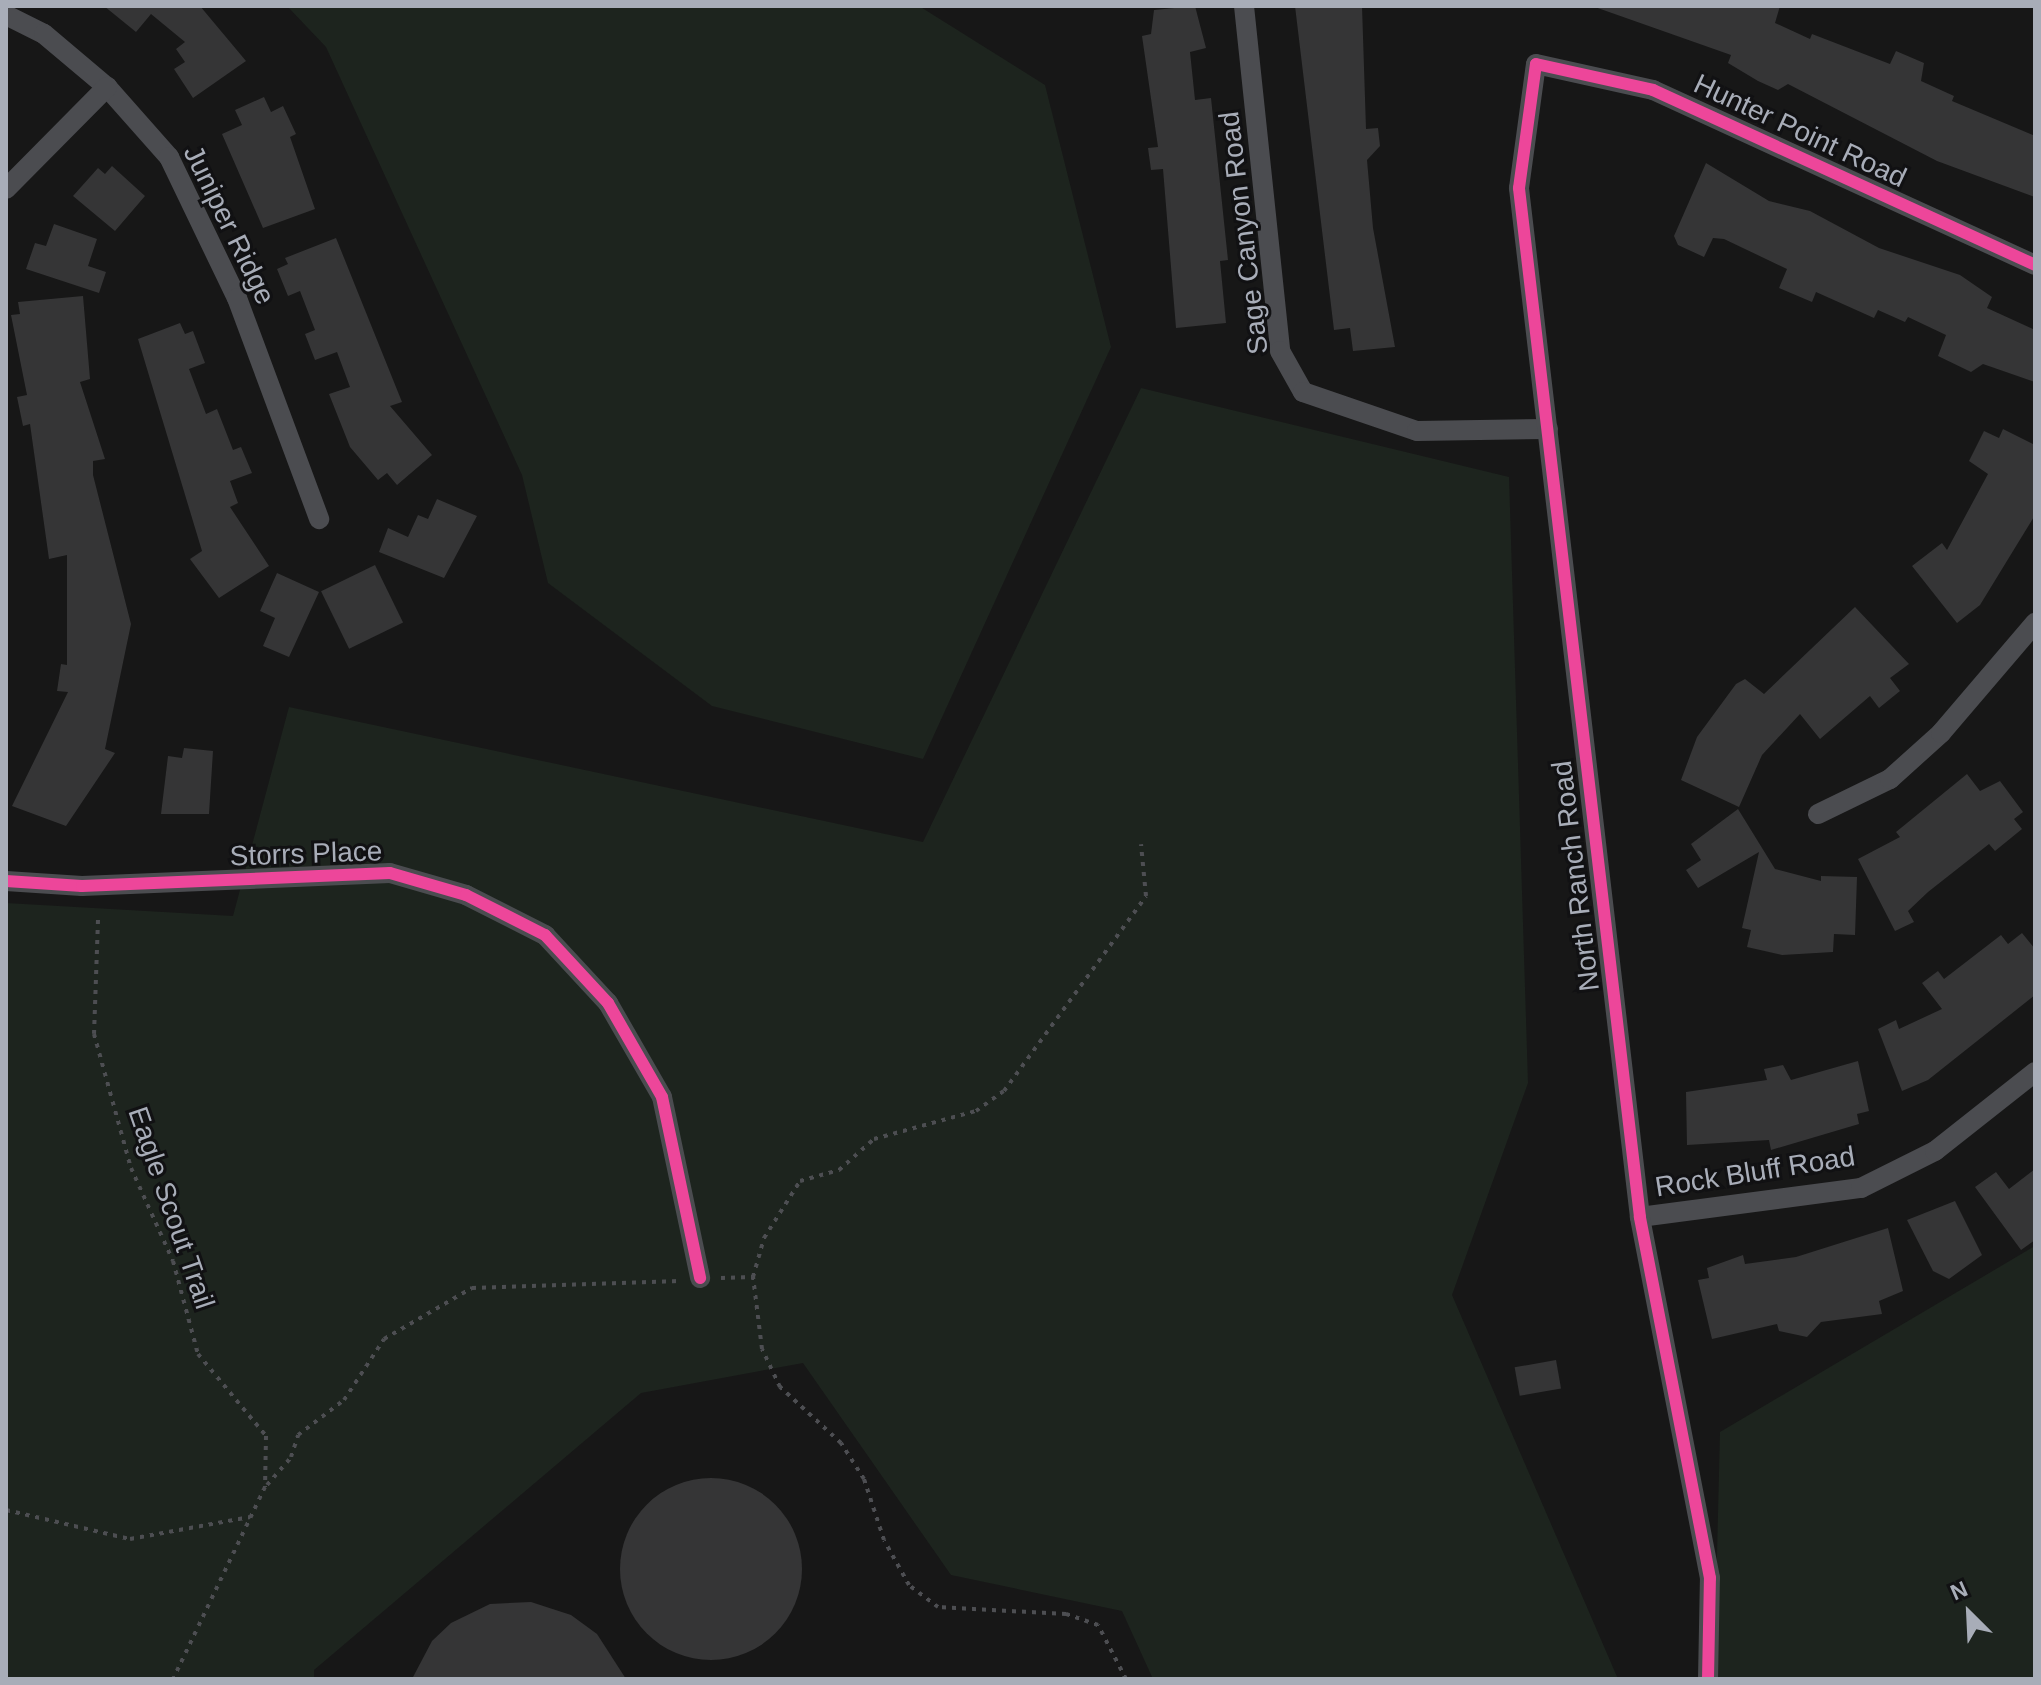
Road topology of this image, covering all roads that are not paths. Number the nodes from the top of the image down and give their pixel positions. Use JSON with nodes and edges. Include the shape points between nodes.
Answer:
{"nodes":[{"id":1,"x":1244,"y":6,"type":"edge"},
{"id":2,"x":6,"y":15,"type":"edge"},
{"id":3,"x":1536,"y":64,"type":"joint"},
{"id":4,"x":107,"y":87,"type":"junction"},
{"id":5,"x":6,"y":189,"type":"edge"},
{"id":6,"x":2035,"y":265,"type":"edge"},
{"id":7,"x":1548,"y":429,"type":"junction"},
{"id":8,"x":319,"y":519,"type":"dead end"},
{"id":9,"x":2035,"y":623,"type":"edge"},
{"id":10,"x":1818,"y":814,"type":"dead end"},
{"id":11,"x":6,"y":881,"type":"edge"},
{"id":12,"x":2035,"y":1072,"type":"edge"},
{"id":13,"x":1640,"y":1217,"type":"junction"},
{"id":14,"x":700,"y":1278,"type":"road end"},
{"id":15,"x":1708,"y":1679,"type":"edge"}],
"edges":[{"from":1,"to":7,"type":"street","name":"Sage Canyon Road","via":[[1280,351],[1303,392],[1417,431]]},
{"from":2,"to":4,"type":"street","name":"Juniper Ridge","via":[[44,34]]},
{"from":3,"to":6,"type":"street","name":"Hunter Point Road","via":[[1653,90]]},
{"from":3,"to":7,"type":"street","name":"North Ranch Road","via":[[1519,188]]},
{"from":4,"to":5,"type":"street"},
{"from":4,"to":8,"type":"street","name":"Juniper Ridge","via":[[169,157],[237,298]]},
{"from":7,"to":13,"type":"street","name":"North Ranch Road"},
{"from":9,"to":10,"type":"street","via":[[1941,733],[1890,779]]},
{"from":11,"to":14,"type":"street","name":"Storrs Place","via":[[82,886],[390,873],[466,895],[545,935],[608,1003],[662,1097]]},
{"from":12,"to":13,"type":"street","name":"Rock Bluff Road","via":[[1935,1151],[1861,1188]]},
{"from":13,"to":15,"type":"street","name":"North Ranch Road","via":[[1710,1578]]}]}
